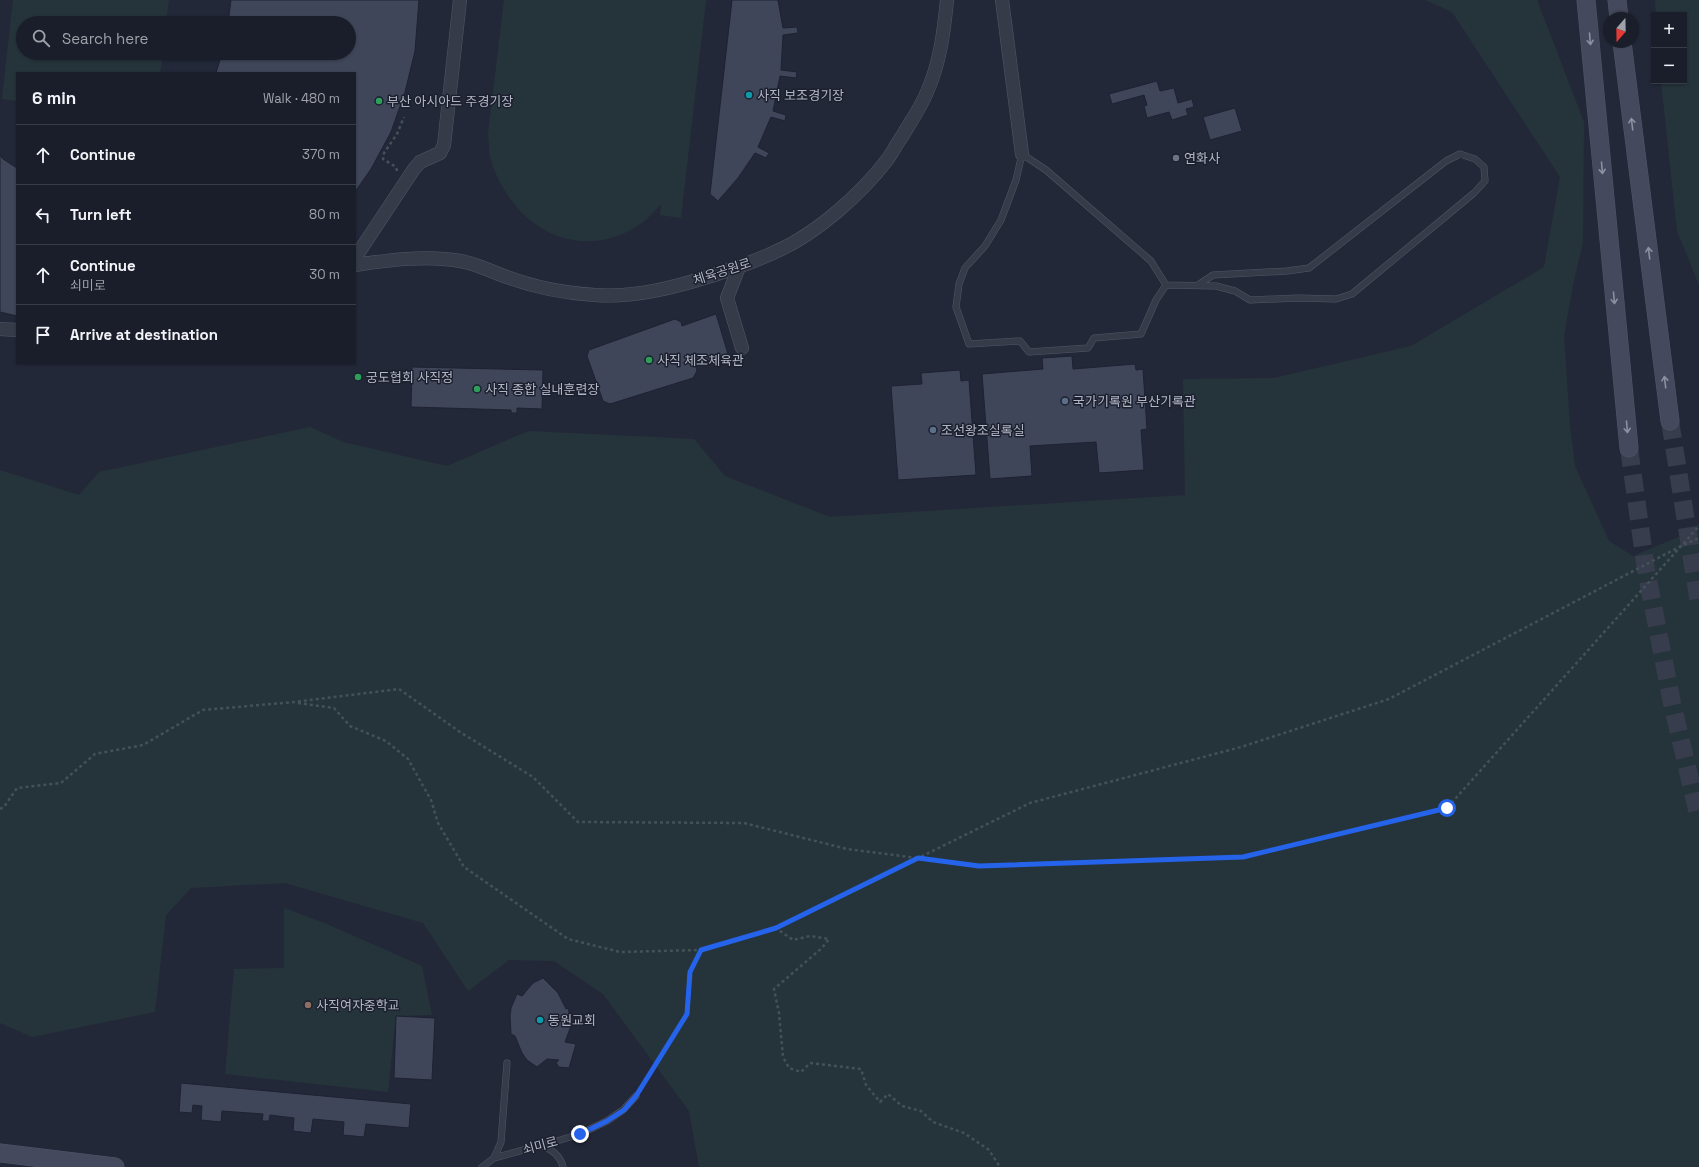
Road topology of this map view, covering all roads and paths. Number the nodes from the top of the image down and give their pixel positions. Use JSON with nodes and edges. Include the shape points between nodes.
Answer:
{"nodes":[{"id":1,"x":460,"y":0,"type":"edge"},
{"id":2,"x":947,"y":0,"type":"edge"},
{"id":3,"x":1002,"y":0,"type":"edge"},
{"id":4,"x":1586,"y":0,"type":"edge"},
{"id":5,"x":1617,"y":0,"type":"edge"},
{"id":6,"x":1618,"y":12,"type":"edge"},
{"id":7,"x":1623,"y":48,"type":"edge"},
{"id":8,"x":404,"y":117,"type":"dead end"},
{"id":9,"x":1022,"y":154,"type":"junction"},
{"id":10,"x":397,"y":174,"type":"dead end"},
{"id":11,"x":356,"y":256,"type":"edge"},
{"id":12,"x":356,"y":265,"type":"edge"},
{"id":13,"x":739,"y":267,"type":"junction"},
{"id":14,"x":1166,"y":285,"type":"junction"},
{"id":15,"x":1198,"y":285,"type":"junction"},
{"id":16,"x":0,"y":329,"type":"edge"},
{"id":17,"x":16,"y":330,"type":"edge"},
{"id":18,"x":742,"y":348,"type":"dead end"},
{"id":19,"x":1670,"y":421,"type":"tunnel mouth"},
{"id":20,"x":1628,"y":448,"type":"tunnel mouth"},
{"id":21,"x":1699,"y":526,"type":"edge"},
{"id":22,"x":1699,"y":538,"type":"edge"},
{"id":23,"x":1681,"y":546,"type":"junction"},
{"id":24,"x":294,"y":702,"type":"junction"},
{"id":25,"x":0,"y":808,"type":"edge"},
{"id":26,"x":918,"y":858,"type":"junction"},
{"id":27,"x":776,"y":928,"type":"junction"},
{"id":28,"x":701,"y":950,"type":"junction"},
{"id":29,"x":507,"y":1063,"type":"dead end"},
{"id":30,"x":636,"y":1096,"type":"joint"},
{"id":31,"x":541,"y":1145,"type":"junction"},
{"id":32,"x":0,"y":1153,"type":"edge"},
{"id":33,"x":494,"y":1158,"type":"junction"},
{"id":34,"x":115,"y":1167,"type":"edge"},
{"id":35,"x":482,"y":1167,"type":"edge"},
{"id":36,"x":563,"y":1167,"type":"edge"},
{"id":37,"x":1000,"y":1167,"type":"edge"}],
"edges":[{"from":1,"to":11,"type":"street","via":[[444,145],[440,153],[420,162],[414,169]]},
{"from":2,"to":13,"type":"street","name":"체육공원로","via":[[938,58],[927,92],[887,160],[865,186],[810,233],[779,251]]},
{"from":3,"to":9,"type":"street"},
{"from":4,"to":20,"type":"main road","one_way":true},
{"from":5,"to":6,"type":"main road"},
{"from":19,"to":7,"type":"main road","one_way":true},
{"from":8,"to":10,"type":"path","via":[[383,159],[396,167]]},
{"from":9,"to":14,"type":"lane","via":[[1046,170],[1151,260]]},
{"from":9,"to":14,"type":"lane","via":[[1016,180],[1001,220],[965,268],[959,284],[956,307],[969,344],[1020,341],[1029,352],[1088,348],[1094,338],[1141,334],[1156,300]]},
{"from":12,"to":13,"type":"street","name":"체육공원로","via":[[429,259],[461,261],[535,287],[598,295],[668,288]]},
{"from":13,"to":18,"type":"street","via":[[727,298]]},
{"from":14,"to":15,"type":"lane"},
{"from":15,"to":15,"type":"lane","via":[[1235,291],[1250,300],[1336,299],[1352,294],[1474,193],[1485,181],[1484,167],[1475,159],[1460,154],[1446,161],[1309,268],[1213,275]]},
{"from":16,"to":17,"type":"street"},
{"from":21,"to":23,"type":"path"},
{"from":22,"to":23,"type":"path"},
{"from":23,"to":26,"type":"path","via":[[1389,699],[1240,747],[1030,803]]},
{"from":23,"to":26,"type":"path","via":[[1447,808],[1243,857],[979,866]]},
{"from":24,"to":25,"type":"path","via":[[203,710],[143,745],[95,754],[60,783],[17,788],[4,807]]},
{"from":24,"to":26,"type":"path","via":[[399,689],[460,732],[533,777],[578,822],[744,824],[847,849]]},
{"from":24,"to":28,"type":"path","via":[[334,708],[350,726],[386,741],[408,759],[431,800],[438,823],[464,867],[568,939],[620,952]]},
{"from":26,"to":27,"type":"path"},
{"from":27,"to":28,"type":"path"},
{"from":27,"to":37,"type":"path","via":[[793,940],[810,936],[830,939],[774,990],[783,1057],[789,1068],[802,1072],[810,1063],[861,1069],[866,1085],[880,1102],[888,1094],[902,1106],[920,1111],[933,1122],[964,1133],[989,1150]]},
{"from":28,"to":30,"type":"path","via":[[690,972],[687,1014]]},
{"from":29,"to":33,"type":"lane","via":[[501,1142]]},
{"from":30,"to":31,"type":"lane","name":"쇠미로","via":[[624,1110],[607,1121],[580,1134]]},
{"from":31,"to":33,"type":"lane","name":"쇠미로"},
{"from":31,"to":36,"type":"lane","via":[[554,1151]]},
{"from":32,"to":34,"type":"main road"},
{"from":33,"to":35,"type":"lane","name":"쇠미로"}]}
